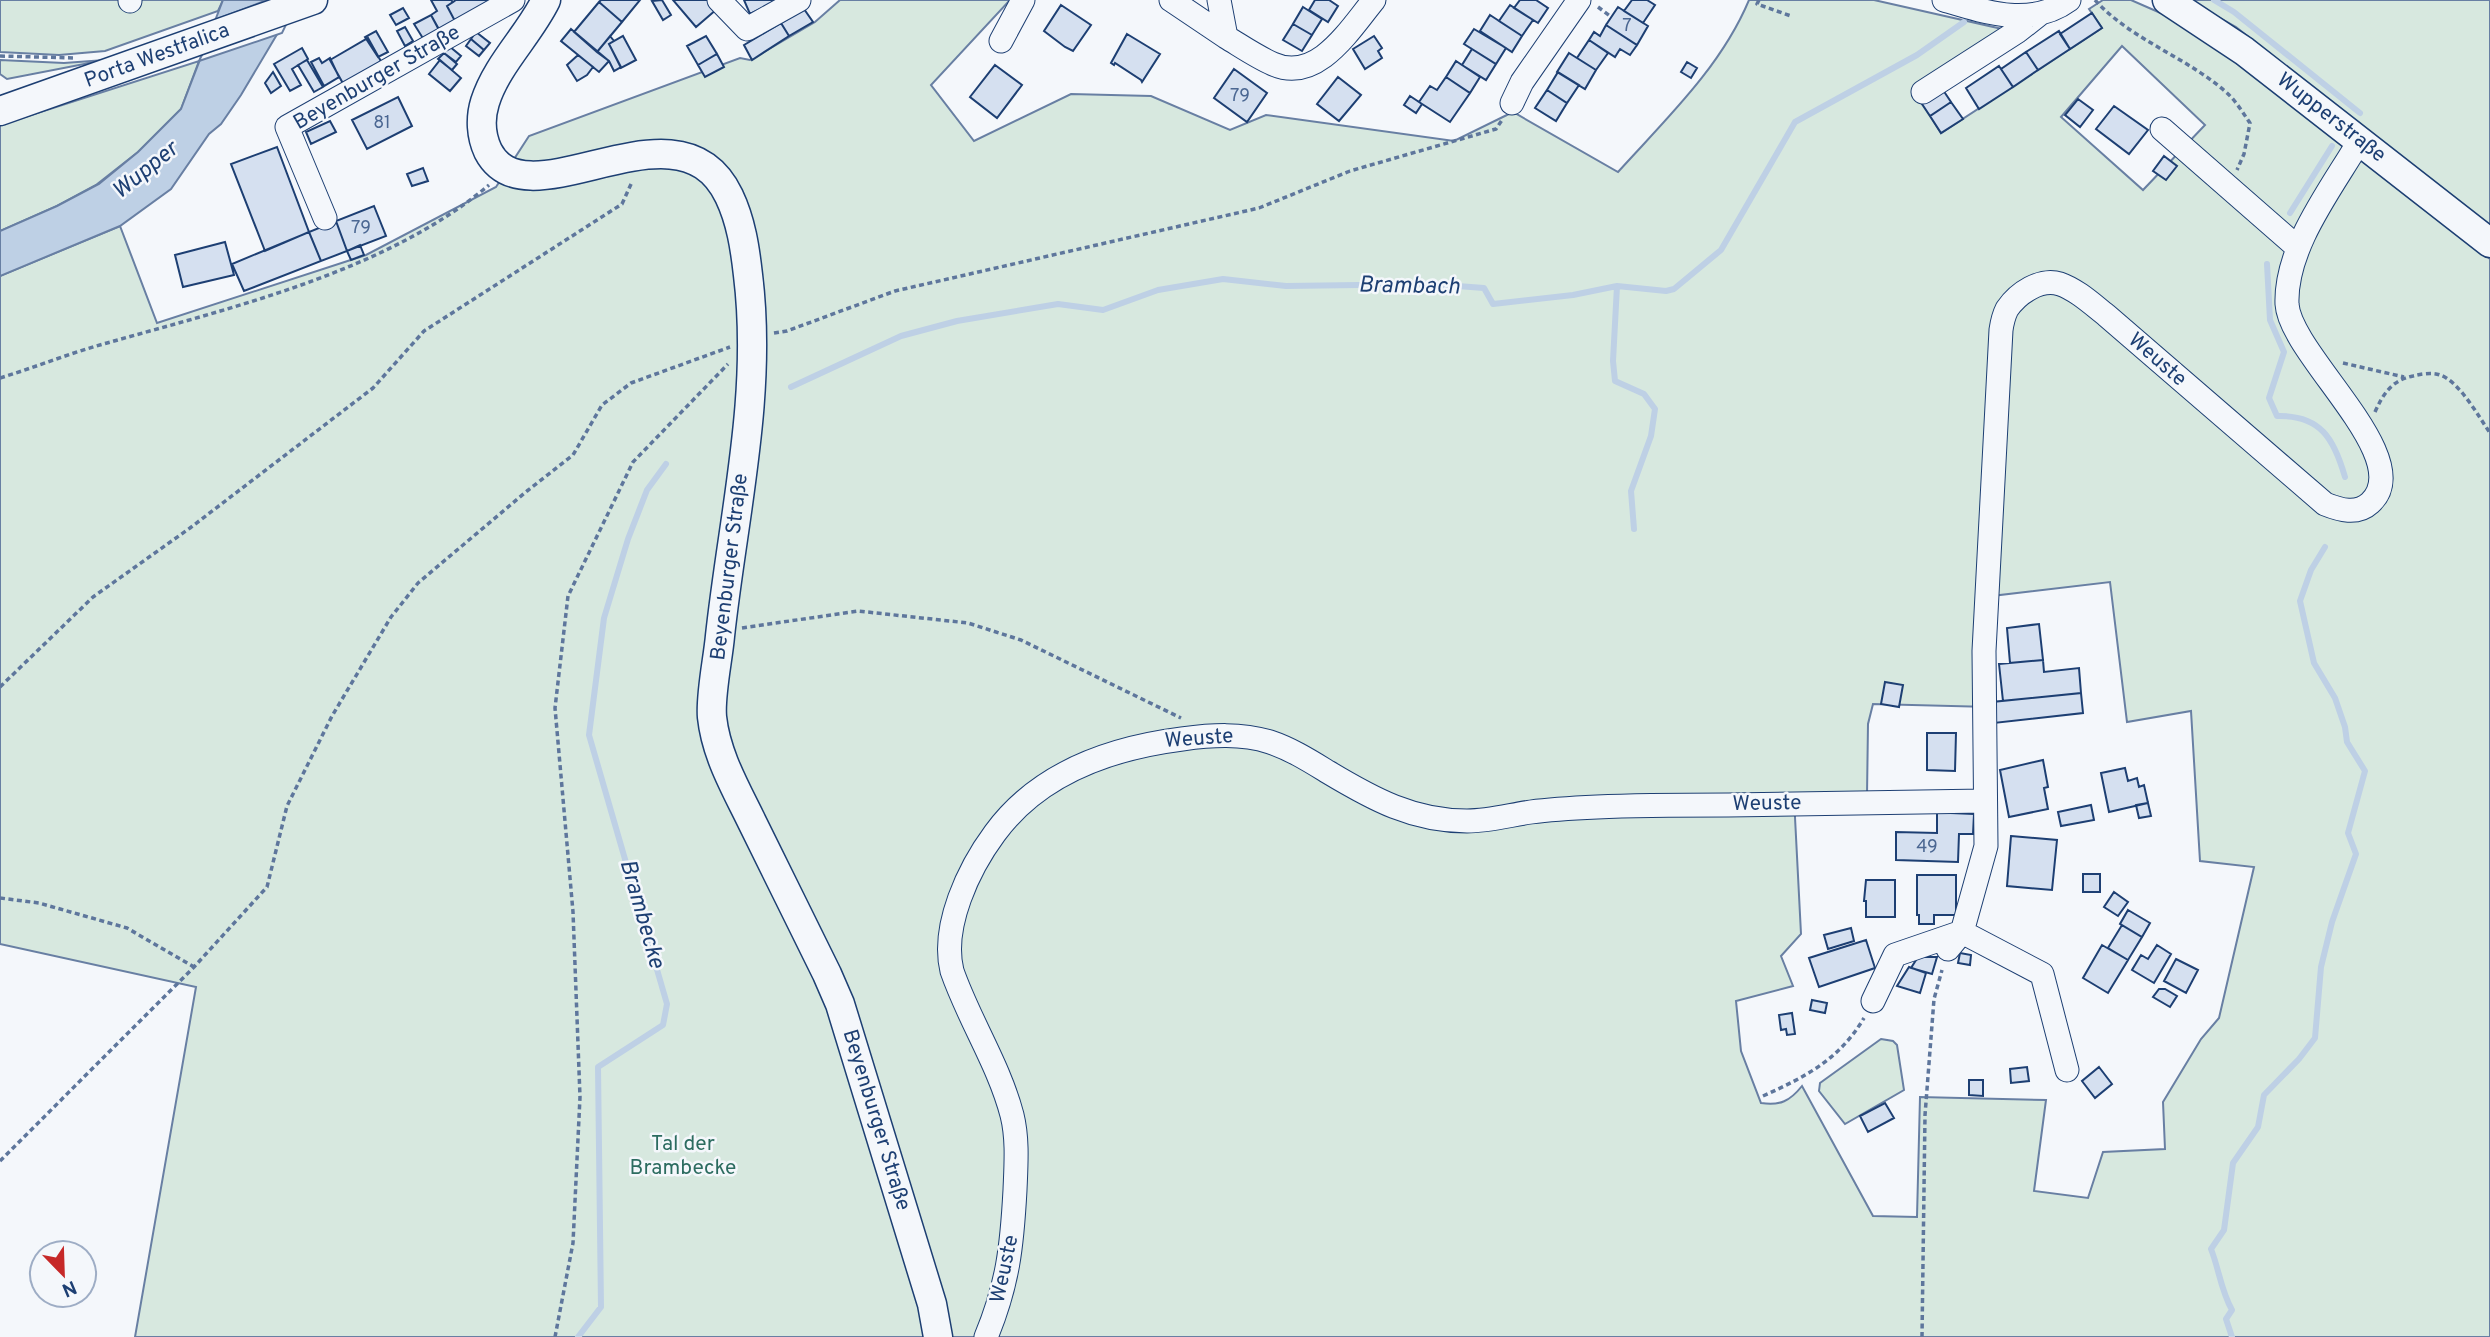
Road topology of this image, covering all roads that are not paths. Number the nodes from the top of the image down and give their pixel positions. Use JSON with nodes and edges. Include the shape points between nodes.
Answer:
{"nodes":[{"id":1,"x":513,"y":0,"type":"edge"},
{"id":2,"x":546,"y":0,"type":"edge"},
{"id":3,"x":719,"y":0,"type":"edge"},
{"id":4,"x":799,"y":0,"type":"edge"},
{"id":5,"x":1023,"y":0,"type":"edge"},
{"id":6,"x":1171,"y":0,"type":"edge"},
{"id":7,"x":1219,"y":0,"type":"edge"},
{"id":8,"x":1374,"y":0,"type":"edge"},
{"id":9,"x":1579,"y":0,"type":"edge"},
{"id":10,"x":1944,"y":0,"type":"edge"},
{"id":11,"x":2069,"y":0,"type":"edge"},
{"id":12,"x":2167,"y":0,"type":"edge"},
{"id":13,"x":308,"y":2,"type":"edge"},
{"id":14,"x":2041,"y":13,"type":"junction"},
{"id":15,"x":1226,"y":37,"type":"junction"},
{"id":16,"x":1001,"y":41,"type":"dead end"},
{"id":17,"x":1923,"y":92,"type":"dead end"},
{"id":18,"x":1512,"y":103,"type":"road end"},
{"id":19,"x":0,"y":111,"type":"edge"},
{"id":20,"x":2162,"y":130,"type":"dead end"},
{"id":21,"x":2360,"y":141,"type":"junction"},
{"id":22,"x":325,"y":218,"type":"dead end"},
{"id":23,"x":2490,"y":243,"type":"edge"},
{"id":24,"x":2297,"y":247,"type":"junction"},
{"id":25,"x":1984,"y":801,"type":"junction"},
{"id":26,"x":1955,"y":941,"type":"junction"},
{"id":27,"x":1873,"y":1002,"type":"road end"},
{"id":28,"x":2067,"y":1070,"type":"dead end"},
{"id":29,"x":938,"y":1337,"type":"edge"},
{"id":30,"x":986,"y":1337,"type":"edge"}],
"edges":[{"from":1,"to":22,"type":"street","name":"Beyenburger Straße","via":[[287,127]]},
{"from":2,"to":29,"type":"main road","name":"Beyenburger Straße","via":[[485,102],[486,145],[496,162],[506,169],[541,175],[664,153],[690,159],[712,172],[736,210],[754,337],[745,456],[712,716],[721,758],[840,1004],[932,1304]]},
{"from":3,"to":4,"type":"street","via":[[747,29]]},
{"from":5,"to":16,"type":"street"},
{"from":6,"to":15,"type":"street"},
{"from":7,"to":15,"type":"street"},
{"from":8,"to":15,"type":"street","via":[[1347,33],[1306,68],[1273,65]]},
{"from":9,"to":18,"type":"street","via":[[1521,82]]},
{"from":10,"to":14,"type":"street","via":[[1999,14]]},
{"from":11,"to":14,"type":"street"},
{"from":12,"to":21,"type":"main road","name":"Wupperstraße","via":[[2244,51]]},
{"from":13,"to":19,"type":"main road","name":"Porta Westfalica"},
{"from":14,"to":17,"type":"street"},
{"from":20,"to":24,"type":"street"},
{"from":21,"to":23,"type":"main road","name":"Wupperstraße"},
{"from":21,"to":24,"type":"street","name":"Weuste"},
{"from":24,"to":25,"type":"street","name":"Weuste","via":[[2287,306],[2295,330],[2367,434],[2382,472],[2380,491],[2370,504],[2356,510],[2342,511],[2325,504],[2086,299],[2062,285],[2050,282],[2025,291],[2006,311],[2001,330],[1984,651]]},
{"from":25,"to":26,"type":"street","name":"Weuste","via":[[1986,846]]},
{"from":25,"to":30,"type":"street","name":"Weuste","via":[[1597,807],[1470,821],[1439,820],[1397,810],[1294,752],[1244,736],[1222,735],[1124,750],[1054,779],[1017,808],[994,834],[961,896],[951,926],[950,961],[958,989],[1004,1091],[1016,1144],[1013,1240]]},
{"from":26,"to":27,"type":"street","via":[[1895,955]]},
{"from":26,"to":28,"type":"street","via":[[2042,974]]}]}
